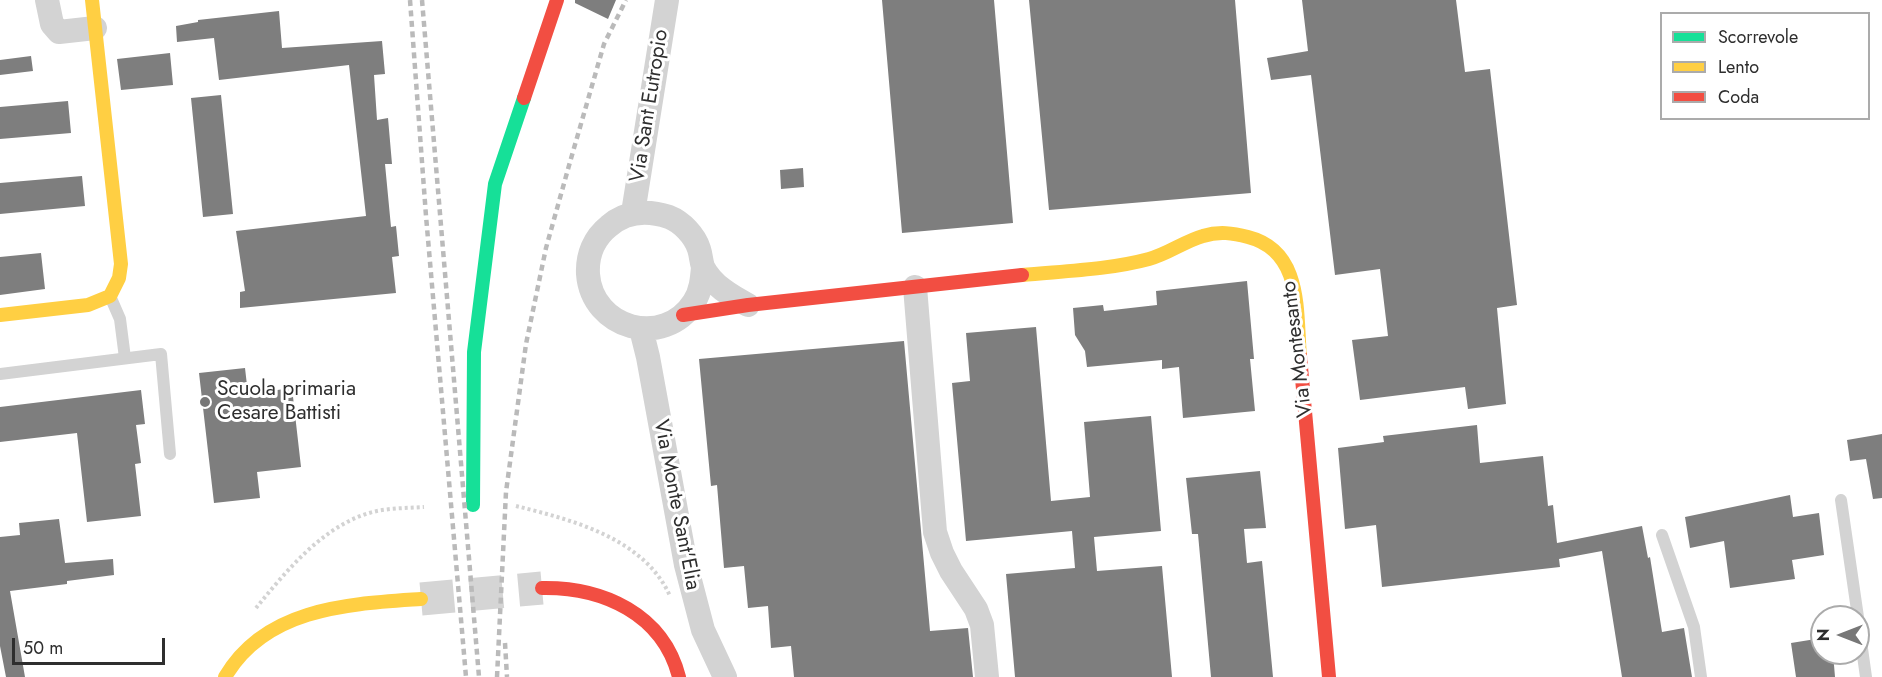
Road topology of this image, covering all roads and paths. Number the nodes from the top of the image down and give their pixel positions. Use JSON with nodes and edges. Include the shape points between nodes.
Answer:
{"nodes":[{"id":1,"x":47,"y":0,"type":"edge"},
{"id":2,"x":92,"y":0,"type":"edge"},
{"id":3,"x":557,"y":0,"type":"edge"},
{"id":4,"x":667,"y":0,"type":"edge"},
{"id":5,"x":95,"y":28,"type":"junction"},
{"id":6,"x":633,"y":213,"type":"junction"},
{"id":7,"x":704,"y":267,"type":"junction"},
{"id":8,"x":915,"y":287,"type":"junction"},
{"id":9,"x":110,"y":296,"type":"junction"},
{"id":10,"x":748,"y":305,"type":"junction"},
{"id":11,"x":0,"y":315,"type":"edge"},
{"id":12,"x":683,"y":315,"type":"junction"},
{"id":13,"x":641,"y":328,"type":"junction"},
{"id":14,"x":125,"y":358,"type":"junction"},
{"id":15,"x":0,"y":374,"type":"edge"},
{"id":16,"x":170,"y":454,"type":"dead end"},
{"id":17,"x":1841,"y":500,"type":"dead end"},
{"id":18,"x":473,"y":505,"type":"dead end"},
{"id":19,"x":516,"y":506,"type":"dead end"},
{"id":20,"x":424,"y":507,"type":"dead end"},
{"id":21,"x":1662,"y":535,"type":"dead end"},
{"id":22,"x":542,"y":588,"type":"tunnel mouth"},
{"id":23,"x":420,"y":599,"type":"tunnel mouth"},
{"id":24,"x":672,"y":602,"type":"dead end"},
{"id":25,"x":1856,"y":605,"type":"edge"},
{"id":26,"x":254,"y":610,"type":"dead end"},
{"id":27,"x":225,"y":677,"type":"edge"},
{"id":28,"x":679,"y":677,"type":"edge"},
{"id":29,"x":724,"y":677,"type":"edge"},
{"id":30,"x":987,"y":677,"type":"edge"},
{"id":31,"x":1329,"y":677,"type":"edge"},
{"id":32,"x":1701,"y":677,"type":"edge"}],
"edges":[{"from":1,"to":5,"type":"street","via":[[52,24],[59,32]]},
{"from":2,"to":5,"type":"street"},
{"from":3,"to":18,"type":"street","via":[[495,184],[474,352]]},
{"from":4,"to":6,"type":"street","name":"Via Sant Eutropio"},
{"from":5,"to":9,"type":"street","via":[[121,264]]},
{"from":6,"to":7,"type":"street","via":[[663,215],[688,230],[699,247]]},
{"from":6,"to":13,"type":"street","via":[[602,232],[587,265],[589,284],[601,308],[623,324]]},
{"from":7,"to":10,"type":"street","via":[[730,296]]},
{"from":7,"to":12,"type":"street","via":[[695,302]]},
{"from":8,"to":10,"type":"street","name":"Via Montesanto"},
{"from":8,"to":30,"type":"street","via":[[935,532],[951,572],[982,625]]},
{"from":8,"to":31,"type":"street","name":"Via Montesanto","via":[[1116,265],[1150,259],[1203,236],[1227,232],[1271,247],[1287,264],[1294,285]]},
{"from":9,"to":11,"type":"street","via":[[88,305]]},
{"from":9,"to":14,"type":"lane","via":[[120,319]]},
{"from":10,"to":12,"type":"street","name":"Via Montesanto"},
{"from":12,"to":13,"type":"street","via":[[656,328]]},
{"from":13,"to":29,"type":"street","name":"Via Monte Sant'Elia","via":[[686,565],[703,630]]},
{"from":14,"to":15,"type":"lane"},
{"from":14,"to":16,"type":"lane","via":[[161,354]]},
{"from":17,"to":25,"type":"lane"},
{"from":19,"to":24,"type":"path","via":[[566,519],[610,538],[646,560]]},
{"from":20,"to":26,"type":"path","via":[[377,511],[347,522],[326,535]]},
{"from":21,"to":32,"type":"lane","via":[[1694,627]]},
{"from":22,"to":28,"type":"street","via":[[582,589],[605,595],[628,608],[662,640],[673,656]]},
{"from":23,"to":27,"type":"street","via":[[340,606],[294,617],[258,640]]}]}
